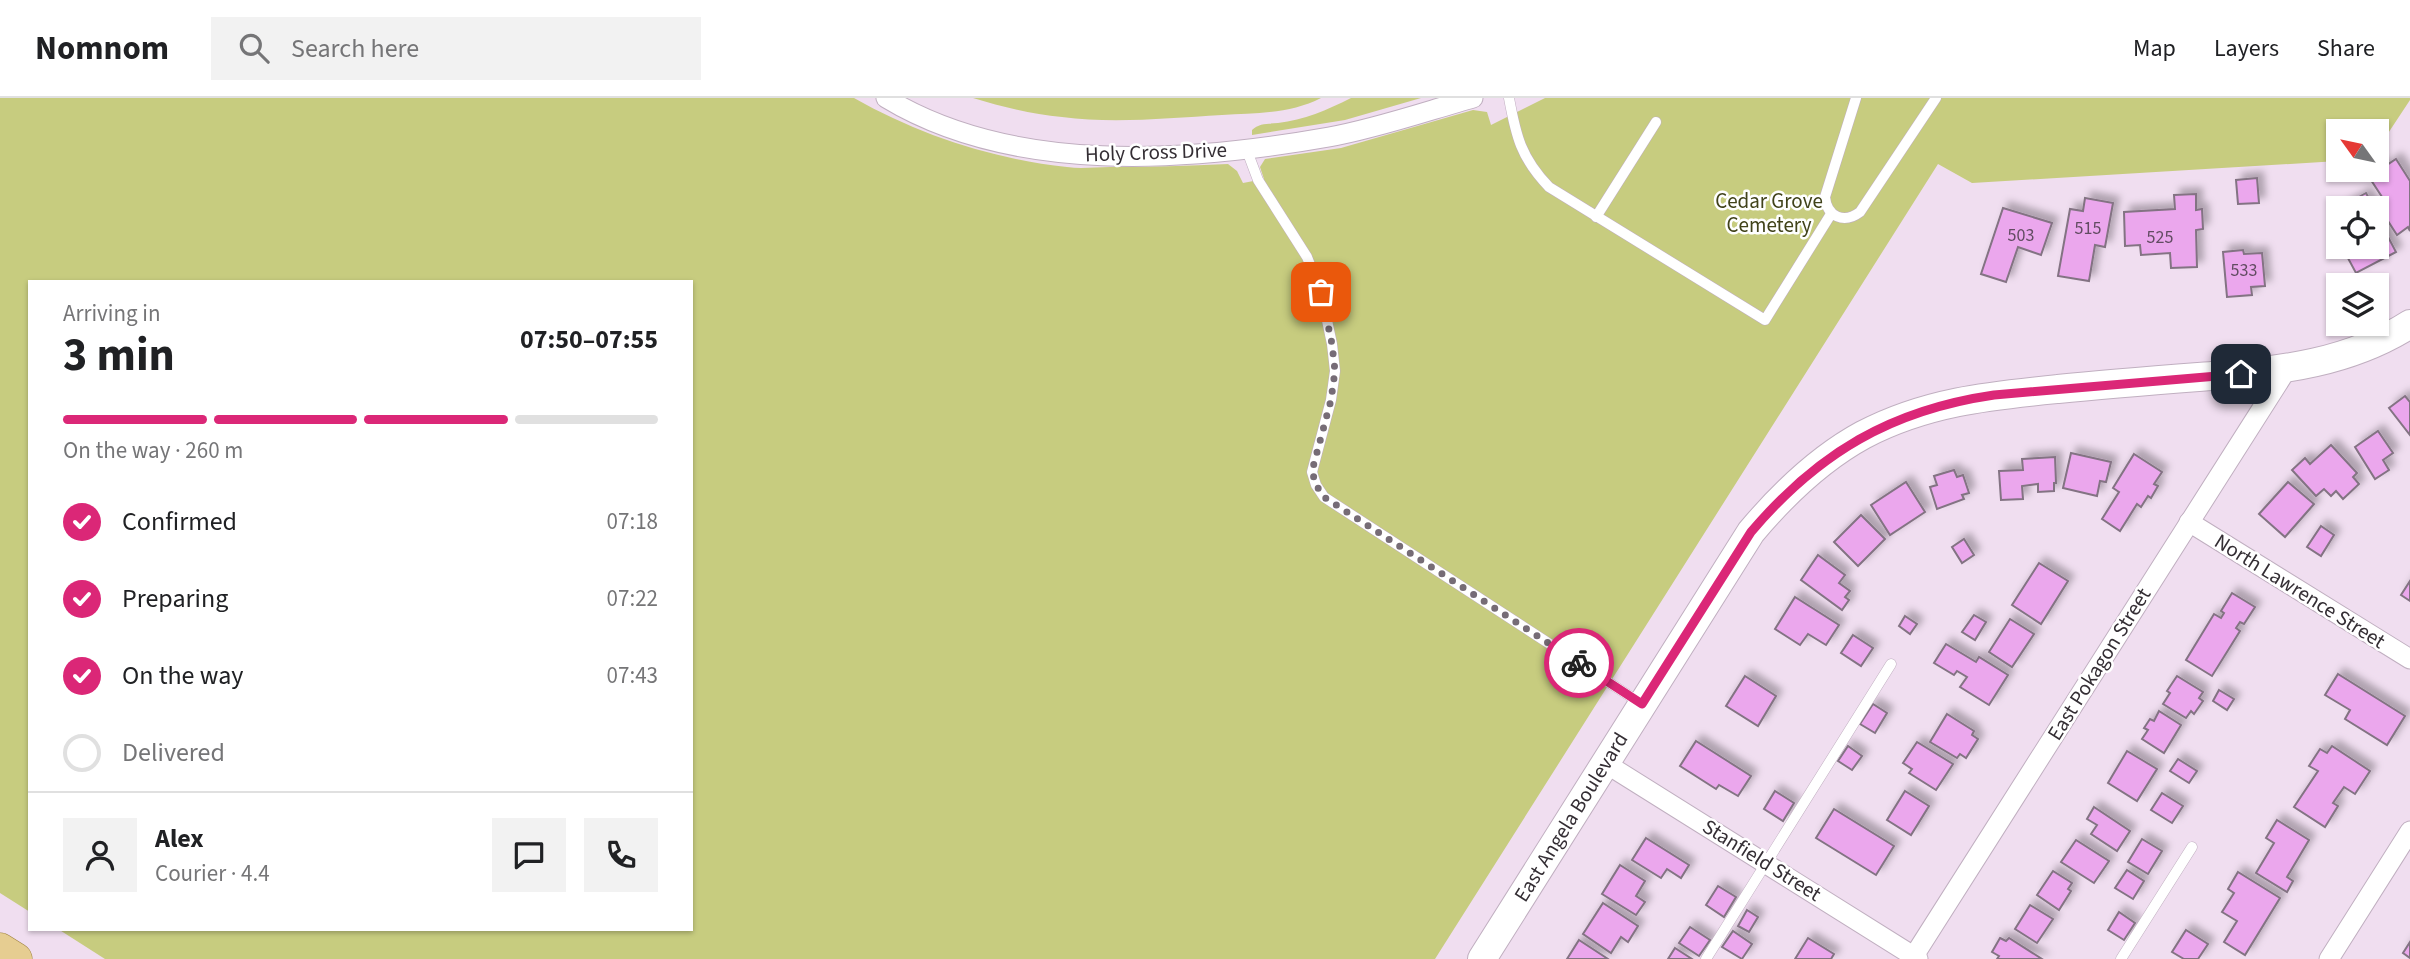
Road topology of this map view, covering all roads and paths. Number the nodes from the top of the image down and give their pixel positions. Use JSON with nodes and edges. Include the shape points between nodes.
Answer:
{"nodes":[{"id":1,"x":886,"y":98,"type":"edge"},
{"id":2,"x":1473,"y":98,"type":"edge"},
{"id":3,"x":1509,"y":98,"type":"edge"},
{"id":4,"x":1856,"y":98,"type":"edge"},
{"id":5,"x":1936,"y":98,"type":"edge"},
{"id":6,"x":1656,"y":122,"type":"dead end"},
{"id":7,"x":1246,"y":148,"type":"junction"},
{"id":8,"x":1831,"y":214,"type":"junction"},
{"id":9,"x":1596,"y":216,"type":"junction"},
{"id":10,"x":2410,"y":324,"type":"edge"},
{"id":11,"x":2287,"y":369,"type":"junction"},
{"id":12,"x":2189,"y":522,"type":"junction"},
{"id":13,"x":2410,"y":659,"type":"edge"},
{"id":14,"x":1891,"y":664,"type":"dead end"},
{"id":15,"x":1642,"y":704,"type":"junction"},
{"id":16,"x":1605,"y":763,"type":"junction"},
{"id":17,"x":2410,"y":831,"type":"edge"},
{"id":18,"x":2192,"y":847,"type":"dead end"},
{"id":19,"x":1767,"y":863,"type":"junction"},
{"id":20,"x":0,"y":949,"type":"edge"},
{"id":21,"x":1915,"y":958,"type":"edge"},
{"id":22,"x":16,"y":959,"type":"edge"},
{"id":23,"x":1482,"y":959,"type":"edge"},
{"id":24,"x":1706,"y":959,"type":"edge"},
{"id":25,"x":2121,"y":959,"type":"edge"},
{"id":26,"x":2329,"y":959,"type":"edge"}],
"edges":[{"from":1,"to":7,"type":"street","name":"Holy Cross Drive","via":[[947,126],[1060,154],[1203,155]]},
{"from":2,"to":7,"type":"street","name":"Holy Cross Drive","via":[[1331,137]]},
{"from":3,"to":9,"type":"lane","via":[[1521,150],[1533,170],[1549,187]]},
{"from":4,"to":8,"type":"lane","via":[[1825,197]]},
{"from":5,"to":8,"type":"lane","via":[[1860,212],[1843,219]]},
{"from":6,"to":9,"type":"lane"},
{"from":7,"to":15,"type":"lane","via":[[1258,180],[1307,257],[1321,292],[1335,371],[1312,471],[1324,497]]},
{"from":8,"to":9,"type":"lane","via":[[1765,320]]},
{"from":10,"to":11,"type":"main road","name":"East Angela Boulevard","via":[[2342,356]]},
{"from":11,"to":12,"type":"street","name":"East Pokagon Street"},
{"from":11,"to":15,"type":"main road","name":"East Angela Boulevard","via":[[1973,398],[1924,410],[1862,436],[1798,482],[1751,532]]},
{"from":12,"to":13,"type":"street","name":"North Lawrence Street"},
{"from":12,"to":21,"type":"street","name":"East Pokagon Street"},
{"from":14,"to":19,"type":"lane"},
{"from":15,"to":16,"type":"main road","name":"East Angela Boulevard"},
{"from":16,"to":19,"type":"street","name":"Stanfield Street"},
{"from":16,"to":23,"type":"main road","name":"East Angela Boulevard"},
{"from":17,"to":26,"type":"street"},
{"from":18,"to":25,"type":"lane"},
{"from":19,"to":21,"type":"street","name":"Stanfield Street"},
{"from":19,"to":24,"type":"lane"},
{"from":20,"to":22,"type":"main road"}]}
